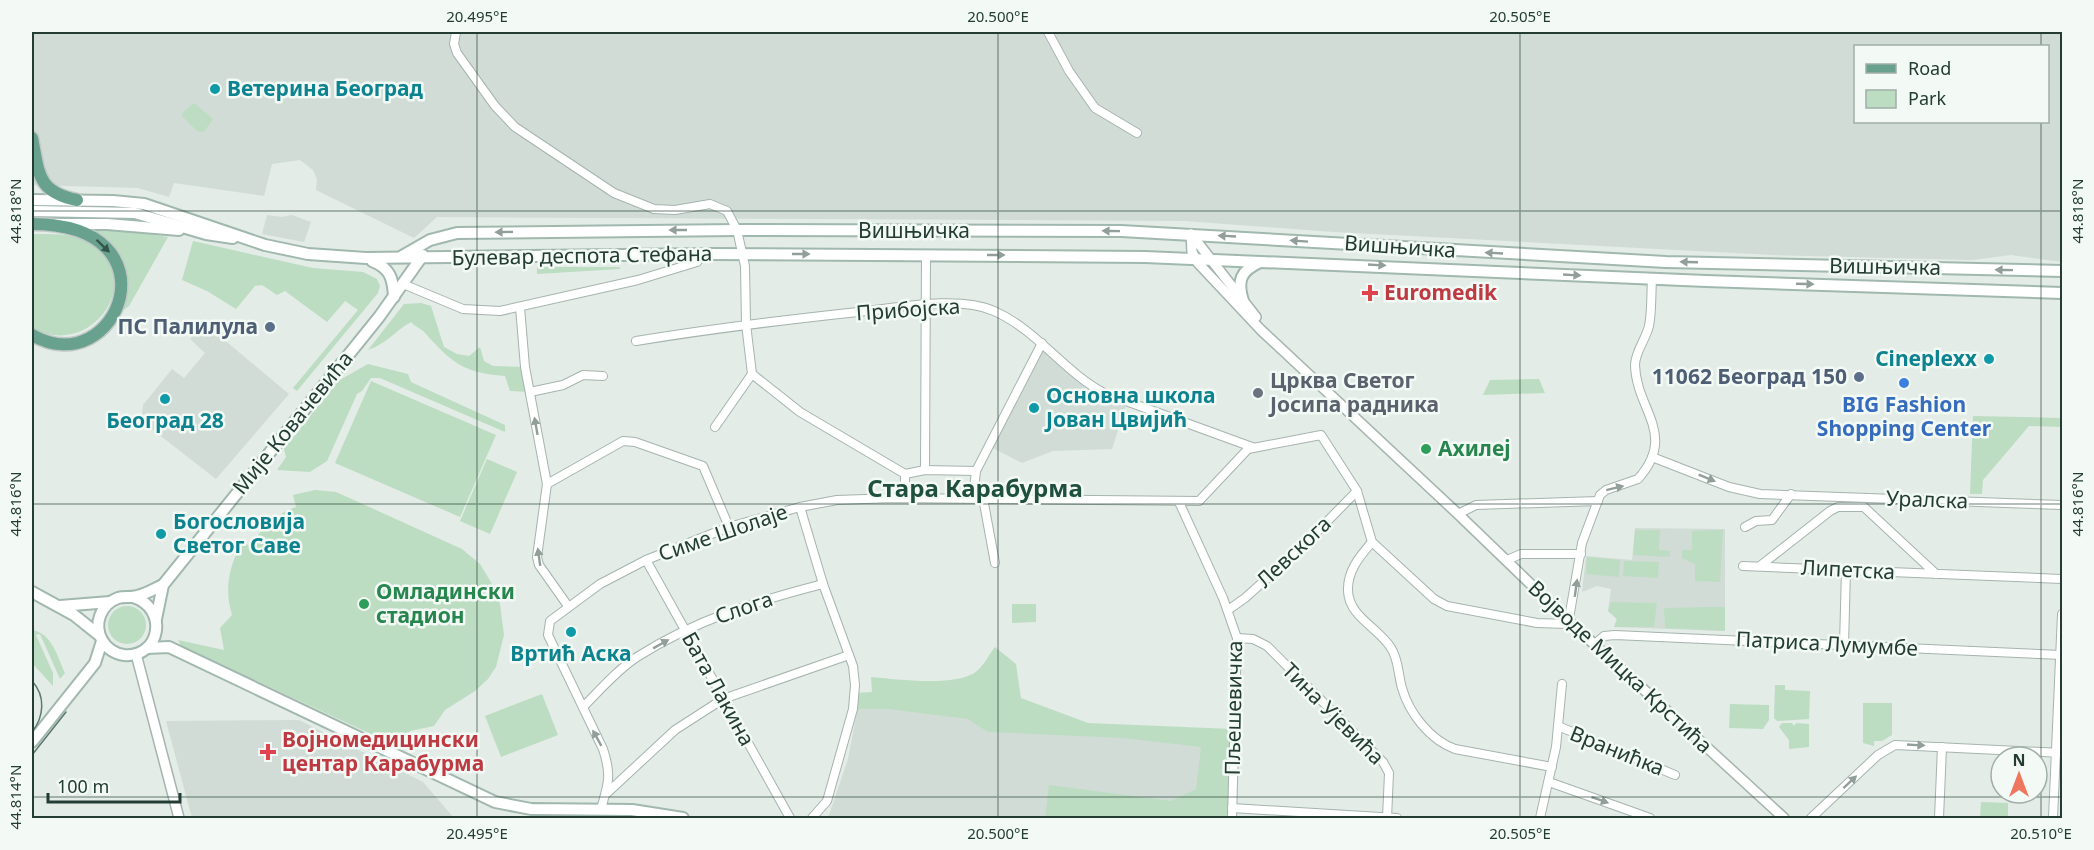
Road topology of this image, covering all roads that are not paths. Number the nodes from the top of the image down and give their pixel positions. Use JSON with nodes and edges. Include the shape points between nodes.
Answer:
{"nodes":[{"id":1,"x":456,"y":32,"type":"edge"},
{"id":2,"x":1048,"y":32,"type":"edge"},
{"id":3,"x":1137,"y":133,"type":"dead end"},
{"id":4,"x":32,"y":138,"type":"edge"},
{"id":5,"x":32,"y":200,"type":"edge"},
{"id":6,"x":77,"y":200,"type":"junction"},
{"id":7,"x":32,"y":211,"type":"edge"},
{"id":8,"x":32,"y":224,"type":"edge"},
{"id":9,"x":51,"y":224,"type":"junction"},
{"id":10,"x":737,"y":230,"type":"junction"},
{"id":11,"x":195,"y":231,"type":"junction"},
{"id":12,"x":1191,"y":234,"type":"junction"},
{"id":13,"x":440,"y":236,"type":"junction"},
{"id":14,"x":243,"y":239,"type":"junction"},
{"id":15,"x":703,"y":254,"type":"junction"},
{"id":16,"x":742,"y":254,"type":"junction"},
{"id":17,"x":927,"y":255,"type":"junction"},
{"id":18,"x":366,"y":258,"type":"junction"},
{"id":19,"x":396,"y":258,"type":"junction"},
{"id":20,"x":421,"y":258,"type":"junction"},
{"id":21,"x":1194,"y":258,"type":"junction"},
{"id":22,"x":1214,"y":259,"type":"junction"},
{"id":23,"x":1261,"y":262,"type":"junction"},
{"id":24,"x":2062,"y":271,"type":"edge"},
{"id":25,"x":1652,"y":279,"type":"junction"},
{"id":26,"x":403,"y":284,"type":"junction"},
{"id":27,"x":2062,"y":293,"type":"edge"},
{"id":28,"x":394,"y":297,"type":"junction"},
{"id":29,"x":1243,"y":301,"type":"junction"},
{"id":30,"x":926,"y":305,"type":"junction"},
{"id":31,"x":520,"y":307,"type":"junction"},
{"id":32,"x":746,"y":324,"type":"junction"},
{"id":33,"x":32,"y":334,"type":"edge"},
{"id":34,"x":1270,"y":336,"type":"junction"},
{"id":35,"x":636,"y":341,"type":"dead end"},
{"id":36,"x":1042,"y":344,"type":"junction"},
{"id":37,"x":752,"y":374,"type":"junction"},
{"id":38,"x":603,"y":376,"type":"dead end"},
{"id":39,"x":530,"y":392,"type":"junction"},
{"id":40,"x":715,"y":427,"type":"dead end"},
{"id":41,"x":1252,"y":447,"type":"junction"},
{"id":42,"x":1652,"y":457,"type":"junction"},
{"id":43,"x":925,"y":470,"type":"junction"},
{"id":44,"x":976,"y":471,"type":"junction"},
{"id":45,"x":905,"y":474,"type":"junction"},
{"id":46,"x":547,"y":484,"type":"junction"},
{"id":47,"x":1357,"y":491,"type":"junction"},
{"id":48,"x":1791,"y":494,"type":"junction"},
{"id":49,"x":1831,"y":496,"type":"junction"},
{"id":50,"x":1873,"y":497,"type":"junction"},
{"id":51,"x":905,"y":498,"type":"junction"},
{"id":52,"x":973,"y":498,"type":"junction"},
{"id":53,"x":983,"y":498,"type":"junction"},
{"id":54,"x":1598,"y":501,"type":"junction"},
{"id":55,"x":1179,"y":502,"type":"junction"},
{"id":56,"x":2062,"y":505,"type":"edge"},
{"id":57,"x":800,"y":507,"type":"junction"},
{"id":58,"x":1838,"y":507,"type":"junction"},
{"id":59,"x":1864,"y":507,"type":"junction"},
{"id":60,"x":1458,"y":514,"type":"junction"},
{"id":61,"x":729,"y":526,"type":"junction"},
{"id":62,"x":1745,"y":527,"type":"dead end"},
{"id":63,"x":1372,"y":542,"type":"junction"},
{"id":64,"x":1581,"y":554,"type":"junction"},
{"id":65,"x":646,"y":560,"type":"junction"},
{"id":66,"x":1507,"y":560,"type":"junction"},
{"id":67,"x":995,"y":563,"type":"dead end"},
{"id":68,"x":1743,"y":566,"type":"dead end"},
{"id":69,"x":1760,"y":566,"type":"junction"},
{"id":70,"x":1846,"y":570,"type":"junction"},
{"id":71,"x":1936,"y":574,"type":"junction"},
{"id":72,"x":2062,"y":579,"type":"edge"},
{"id":73,"x":823,"y":584,"type":"junction"},
{"id":74,"x":163,"y":585,"type":"junction"},
{"id":75,"x":32,"y":592,"type":"edge"},
{"id":76,"x":133,"y":597,"type":"junction"},
{"id":77,"x":110,"y":602,"type":"junction"},
{"id":78,"x":59,"y":606,"type":"junction"},
{"id":79,"x":568,"y":606,"type":"junction"},
{"id":80,"x":1228,"y":610,"type":"junction"},
{"id":81,"x":2062,"y":614,"type":"edge"},
{"id":82,"x":156,"y":622,"type":"junction"},
{"id":83,"x":1570,"y":622,"type":"junction"},
{"id":84,"x":686,"y":630,"type":"junction"},
{"id":85,"x":101,"y":638,"type":"junction"},
{"id":86,"x":1237,"y":638,"type":"junction"},
{"id":87,"x":1595,"y":644,"type":"junction"},
{"id":88,"x":1844,"y":645,"type":"junction"},
{"id":89,"x":169,"y":647,"type":"junction"},
{"id":90,"x":147,"y":648,"type":"junction"},
{"id":91,"x":118,"y":654,"type":"junction"},
{"id":92,"x":136,"y":654,"type":"junction"},
{"id":93,"x":849,"y":655,"type":"junction"},
{"id":94,"x":2061,"y":655,"type":"edge"},
{"id":95,"x":95,"y":663,"type":"junction"},
{"id":96,"x":1562,"y":684,"type":"dead end"},
{"id":97,"x":723,"y":699,"type":"junction"},
{"id":98,"x":583,"y":706,"type":"junction"},
{"id":99,"x":1558,"y":726,"type":"junction"},
{"id":100,"x":32,"y":742,"type":"edge"},
{"id":101,"x":1942,"y":747,"type":"junction"},
{"id":102,"x":2059,"y":753,"type":"edge"},
{"id":103,"x":1552,"y":768,"type":"junction"},
{"id":104,"x":1675,"y":775,"type":"dead end"},
{"id":105,"x":1549,"y":782,"type":"junction"},
{"id":106,"x":607,"y":794,"type":"junction"},
{"id":107,"x":1232,"y":808,"type":"junction"},
{"id":108,"x":601,"y":809,"type":"junction"},
{"id":109,"x":1387,"y":818,"type":"edge"},
{"id":110,"x":179,"y":819,"type":"edge"},
{"id":111,"x":683,"y":819,"type":"edge"},
{"id":112,"x":790,"y":819,"type":"edge"},
{"id":113,"x":812,"y":819,"type":"edge"},
{"id":114,"x":1232,"y":819,"type":"edge"},
{"id":115,"x":1397,"y":819,"type":"edge"},
{"id":116,"x":1540,"y":819,"type":"edge"},
{"id":117,"x":1650,"y":819,"type":"edge"},
{"id":118,"x":1784,"y":819,"type":"edge"},
{"id":119,"x":1810,"y":819,"type":"edge"},
{"id":120,"x":1939,"y":819,"type":"edge"},
{"id":121,"x":2053,"y":819,"type":"edge"}],
"edges":[{"from":1,"to":10,"type":"street","via":[[457,52],[515,127],[635,203],[675,210],[717,205],[727,212]]},
{"from":2,"to":3,"type":"street","via":[[1095,108]]},
{"from":4,"to":6,"type":"main road","via":[[39,170],[49,190]]},
{"from":5,"to":6,"type":"main road","name":"Булевар деспота Стефана"},
{"from":6,"to":14,"type":"main road","name":"Булевар деспота Стефана","via":[[144,204]]},
{"from":7,"to":11,"type":"main road","name":"Булевар деспота Стефана","via":[[135,213]]},
{"from":8,"to":9,"type":"main road"},
{"from":9,"to":11,"type":"main road","via":[[116,224]]},
{"from":9,"to":33,"type":"main road","one_way":true,"via":[[89,234],[109,250],[120,269],[121,296],[107,324],[88,338],[57,343]]},
{"from":12,"to":10,"type":"main road","name":"Вишњичка","one_way":true,"via":[[1090,230]]},
{"from":10,"to":13,"type":"main road","name":"Булевар деспота Стефана","one_way":true},
{"from":10,"to":16,"type":"street"},
{"from":11,"to":14,"type":"main road","name":"Булевар деспота Стефана"},
{"from":12,"to":21,"type":"street"},
{"from":12,"to":22,"type":"street","name":"Војводе Мицка Крстића"},
{"from":24,"to":12,"type":"main road","name":"Вишњичка","one_way":true,"via":[[1666,262]]},
{"from":13,"to":19,"type":"main road","name":"Булевар деспота Стефана"},
{"from":13,"to":20,"type":"main road","name":"Булевар деспота Стефана"},
{"from":14,"to":18,"type":"main road","name":"Булевар деспота Стефана"},
{"from":15,"to":16,"type":"main road","name":"Булевар деспота Стефана"},
{"from":15,"to":20,"type":"main road","name":"Булевар деспота Стефана"},
{"from":15,"to":31,"type":"street","via":[[697,262],[638,280]]},
{"from":16,"to":17,"type":"main road","name":"Вишњичка","one_way":true},
{"from":16,"to":32,"type":"street"},
{"from":17,"to":21,"type":"main road","name":"Вишњичка","one_way":true},
{"from":17,"to":30,"type":"street"},
{"from":18,"to":19,"type":"main road","name":"Булевар деспота Стефана"},
{"from":18,"to":28,"type":"main road","via":[[390,274]]},
{"from":19,"to":20,"type":"main road","name":"Булевар деспота Стефана"},
{"from":20,"to":26,"type":"main road","name":"Мије Ковачевића"},
{"from":21,"to":22,"type":"main road","name":"Вишњичка"},
{"from":21,"to":34,"type":"street","name":"Војводе Мицка Крстића","via":[[1218,287]]},
{"from":22,"to":23,"type":"main road","name":"Вишњичка"},
{"from":22,"to":29,"type":"street","name":"Војводе Мицка Крстића"},
{"from":23,"to":25,"type":"main road","name":"Вишњичка","one_way":true},
{"from":23,"to":29,"type":"main road","via":[[1244,271],[1240,279]]},
{"from":25,"to":27,"type":"main road","name":"Вишњичка","one_way":true},
{"from":25,"to":42,"type":"street","via":[[1649,326],[1635,364],[1654,423]]},
{"from":26,"to":28,"type":"main road","name":"Мије Ковачевића"},
{"from":26,"to":31,"type":"street","via":[[463,309],[489,312]]},
{"from":28,"to":74,"type":"main road","name":"Мије Ковачевића"},
{"from":29,"to":34,"type":"street","name":"Војводе Мицка Крстића"},
{"from":30,"to":32,"type":"street","name":"Прибојска"},
{"from":30,"to":36,"type":"street","name":"Прибојска","via":[[984,307],[1022,326]]},
{"from":30,"to":43,"type":"street"},
{"from":31,"to":39,"type":"street"},
{"from":32,"to":35,"type":"street","name":"Прибојска"},
{"from":32,"to":37,"type":"street"},
{"from":34,"to":60,"type":"street","name":"Војводе Мицка Крстића"},
{"from":36,"to":41,"type":"street","name":"Прибојска","via":[[1104,393]]},
{"from":36,"to":44,"type":"street"},
{"from":37,"to":40,"type":"street"},
{"from":37,"to":45,"type":"street","via":[[800,412]]},
{"from":38,"to":39,"type":"street","via":[[580,376],[563,385]]},
{"from":46,"to":39,"type":"street","one_way":true},
{"from":41,"to":47,"type":"street","via":[[1321,435]]},
{"from":41,"to":55,"type":"street","name":"Симе Шолаје","via":[[1242,453],[1203,500]]},
{"from":42,"to":48,"type":"street","name":"Уралска","one_way":true,"via":[[1738,490]]},
{"from":54,"to":42,"type":"street","one_way":true,"via":[[1605,490],[1638,479]]},
{"from":43,"to":44,"type":"street"},
{"from":43,"to":45,"type":"street"},
{"from":44,"to":52,"type":"street"},
{"from":45,"to":51,"type":"street"},
{"from":46,"to":61,"type":"street","via":[[618,443],[635,442],[703,466]]},
{"from":79,"to":46,"type":"street","one_way":true,"via":[[537,557]]},
{"from":47,"to":63,"type":"street"},
{"from":47,"to":80,"type":"street","name":"Левскога","via":[[1308,541]]},
{"from":48,"to":49,"type":"street","name":"Уралска"},
{"from":48,"to":62,"type":"street","via":[[1772,520],[1756,520]]},
{"from":49,"to":50,"type":"street","name":"Уралска"},
{"from":49,"to":58,"type":"street"},
{"from":50,"to":56,"type":"street","name":"Уралска"},
{"from":50,"to":59,"type":"street"},
{"from":51,"to":52,"type":"street","name":"Симе Шолаје"},
{"from":51,"to":57,"type":"street","name":"Симе Шолаје","via":[[837,500]]},
{"from":52,"to":53,"type":"street","name":"Симе Шолаје"},
{"from":53,"to":55,"type":"street","name":"Симе Шолаје"},
{"from":53,"to":67,"type":"street"},
{"from":54,"to":60,"type":"street","via":[[1476,505]]},
{"from":54,"to":64,"type":"street"},
{"from":55,"to":80,"type":"street","name":"Пљешевичка"},
{"from":57,"to":61,"type":"street","name":"Симе Шолаје"},
{"from":57,"to":73,"type":"street"},
{"from":58,"to":59,"type":"street"},
{"from":58,"to":69,"type":"street","name":"Липетска"},
{"from":59,"to":71,"type":"street","name":"Липетска"},
{"from":60,"to":66,"type":"street","name":"Војводе Мицка Крстића"},
{"from":61,"to":65,"type":"street","name":"Симе Шолаје"},
{"from":63,"to":83,"type":"street","via":[[1434,599],[1447,606],[1537,623]]},
{"from":63,"to":103,"type":"street","via":[[1352,570],[1348,584],[1350,601],[1354,610],[1391,647],[1403,693],[1427,731],[1455,749]]},
{"from":64,"to":66,"type":"street","via":[[1521,554]]},
{"from":83,"to":64,"type":"street","one_way":true},
{"from":65,"to":79,"type":"street","name":"Симе Шолаје"},
{"from":65,"to":84,"type":"street","name":"Бата Лакина"},
{"from":66,"to":83,"type":"street","name":"Војводе Мицка Крстића"},
{"from":68,"to":69,"type":"street","name":"Липетска"},
{"from":69,"to":70,"type":"street","name":"Липетска"},
{"from":70,"to":71,"type":"street","name":"Липетска"},
{"from":70,"to":88,"type":"street"},
{"from":71,"to":72,"type":"street","name":"Липетска"},
{"from":73,"to":84,"type":"street","name":"Слога","via":[[744,605]]},
{"from":73,"to":93,"type":"street"},
{"from":74,"to":76,"type":"main road","name":"Мије Ковачевића"},
{"from":74,"to":82,"type":"main road","name":"Мије Ковачевића"},
{"from":75,"to":78,"type":"main road"},
{"from":76,"to":77,"type":"main road","name":"Мије Ковачевића"},
{"from":76,"to":82,"type":"main road","via":[[147,605]]},
{"from":77,"to":78,"type":"main road","name":"Мије Ковачевића"},
{"from":77,"to":85,"type":"main road","via":[[99,617]]},
{"from":78,"to":85,"type":"main road"},
{"from":79,"to":98,"type":"street","name":"Симе Шолаје","via":[[550,621],[548,631]]},
{"from":80,"to":86,"type":"street","name":"Пљешевичка"},
{"from":81,"to":94,"type":"street"},
{"from":82,"to":89,"type":"main road"},
{"from":82,"to":90,"type":"main road","via":[[154,638]]},
{"from":83,"to":87,"type":"street","name":"Војводе Мицка Крстића"},
{"from":84,"to":97,"type":"street","name":"Бата Лакина"},
{"from":98,"to":84,"type":"street","name":"Слога","one_way":true,"via":[[635,658]]},
{"from":85,"to":91,"type":"main road"},
{"from":85,"to":95,"type":"main road"},
{"from":86,"to":107,"type":"street","name":"Пљешевичка"},
{"from":86,"to":109,"type":"street","name":"Тина Ујевића","via":[[1253,639],[1267,646],[1383,762],[1389,773]]},
{"from":87,"to":88,"type":"street","name":"Патриса Лумумбе","via":[[1604,636],[1615,635]]},
{"from":87,"to":118,"type":"street","name":"Војводе Мицка Крстића"},
{"from":88,"to":94,"type":"street","name":"Патриса Лумумбе"},
{"from":89,"to":90,"type":"main road"},
{"from":89,"to":108,"type":"main road","via":[[495,802],[531,808]]},
{"from":90,"to":92,"type":"main road"},
{"from":91,"to":92,"type":"main road"},
{"from":91,"to":95,"type":"main road"},
{"from":92,"to":110,"type":"street"},
{"from":93,"to":97,"type":"street"},
{"from":93,"to":113,"type":"street","via":[[855,675],[853,710],[827,801]]},
{"from":94,"to":102,"type":"street"},
{"from":95,"to":100,"type":"main road"},
{"from":96,"to":99,"type":"street"},
{"from":97,"to":106,"type":"street","via":[[675,730]]},
{"from":97,"to":112,"type":"street","name":"Бата Лакина"},
{"from":106,"to":98,"type":"street","name":"Симе Шолаје","one_way":true,"via":[[607,760]]},
{"from":99,"to":103,"type":"street"},
{"from":99,"to":104,"type":"street","name":"Вранићка"},
{"from":101,"to":102,"type":"street"},
{"from":119,"to":101,"type":"street","one_way":true,"via":[[1891,747]]},
{"from":101,"to":120,"type":"street"},
{"from":102,"to":121,"type":"street"},
{"from":103,"to":105,"type":"street"},
{"from":105,"to":116,"type":"street"},
{"from":105,"to":117,"type":"street","one_way":true},
{"from":106,"to":108,"type":"street"},
{"from":107,"to":109,"type":"street"},
{"from":107,"to":114,"type":"street","name":"Пљешевичка"},
{"from":108,"to":111,"type":"main road"},
{"from":109,"to":115,"type":"street"}]}
